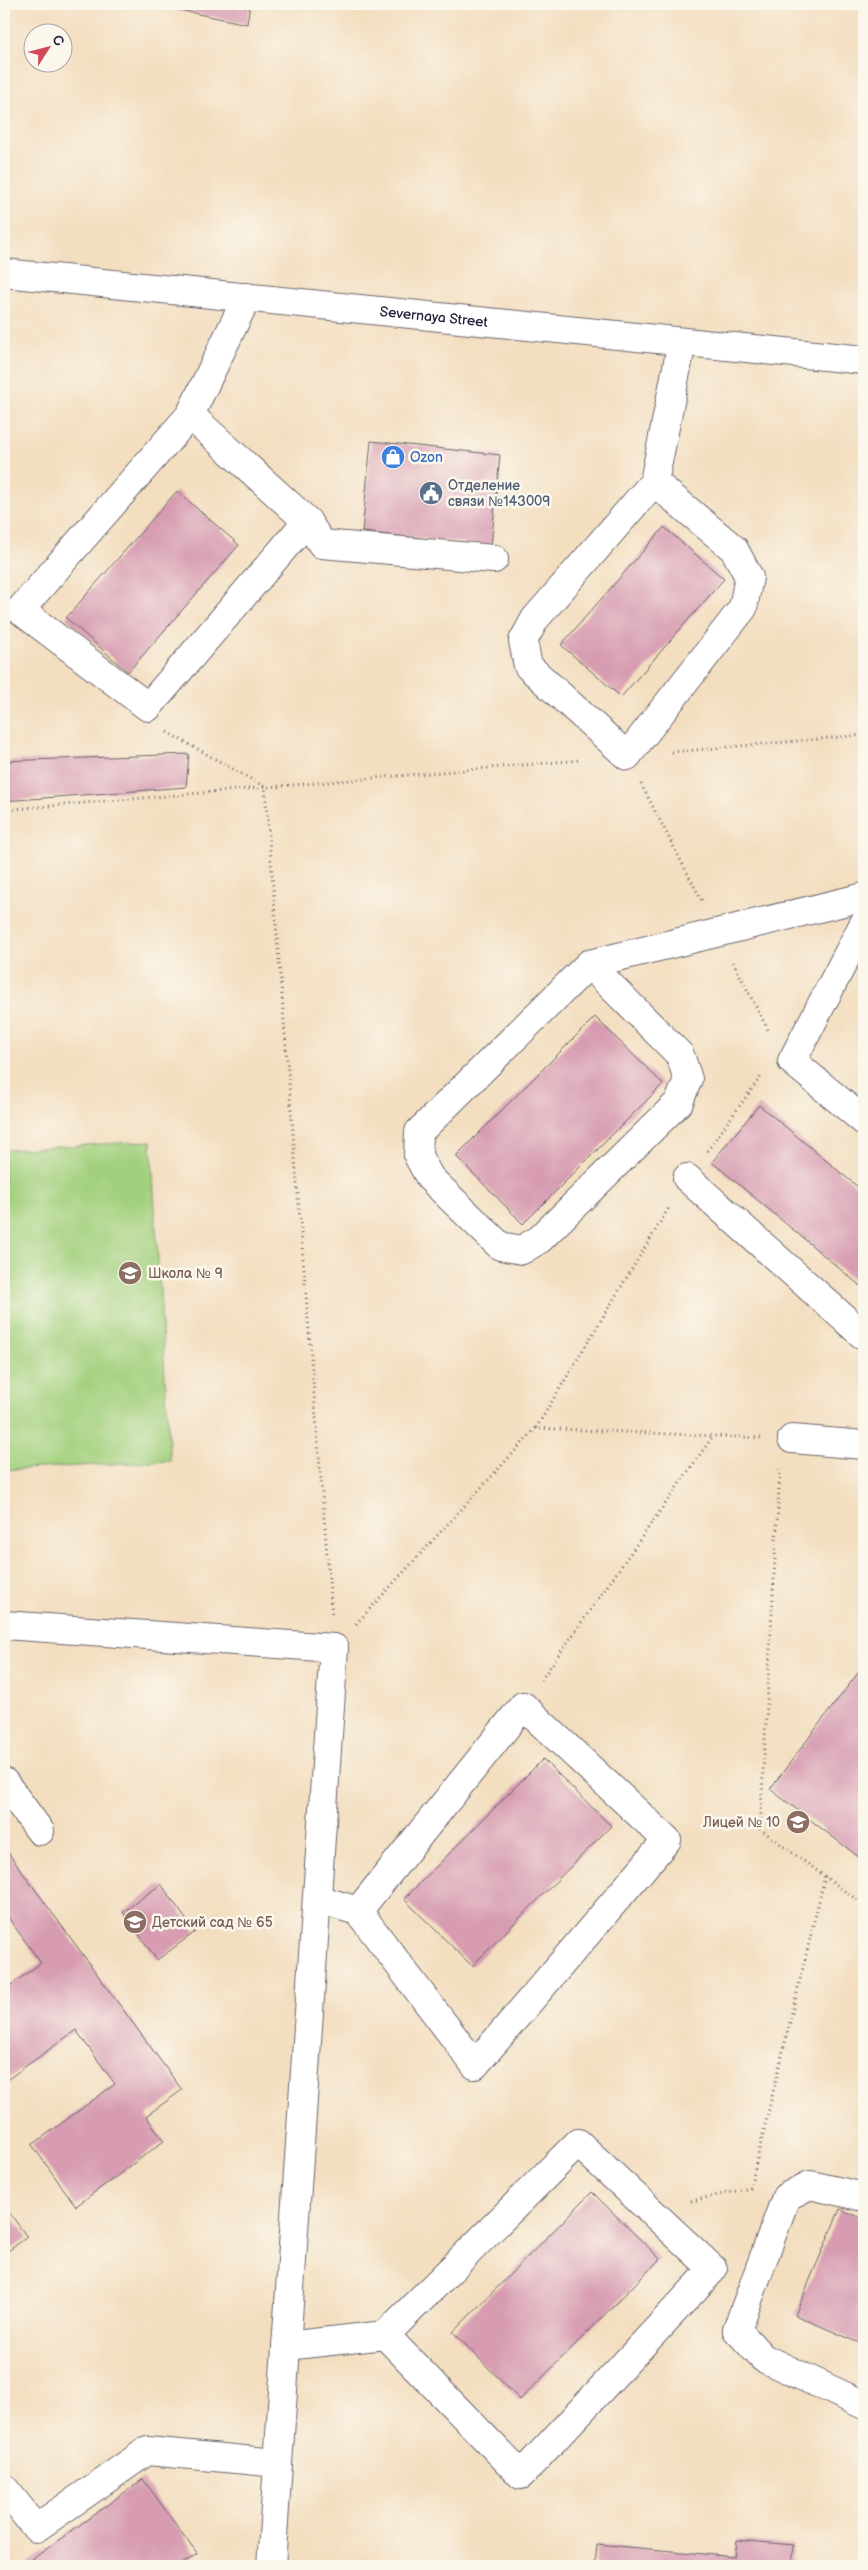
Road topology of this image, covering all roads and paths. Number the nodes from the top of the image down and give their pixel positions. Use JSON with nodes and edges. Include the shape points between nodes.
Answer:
{"nodes":[{"id":1,"x":4,"y":273,"type":"edge"},
{"id":2,"x":247,"y":297,"type":"junction"},
{"id":3,"x":682,"y":342,"type":"junction"},
{"id":4,"x":863,"y":356,"type":"edge"},
{"id":5,"x":190,"y":415,"type":"junction"},
{"id":6,"x":654,"y":482,"type":"junction"},
{"id":7,"x":307,"y":521,"type":"junction"},
{"id":8,"x":494,"y":559,"type":"dead end"},
{"id":9,"x":864,"y":735,"type":"edge"},
{"id":10,"x":627,"y":756,"type":"junction"},
{"id":11,"x":265,"y":787,"type":"junction"},
{"id":12,"x":4,"y":810,"type":"edge"},
{"id":13,"x":864,"y":897,"type":"edge"},
{"id":14,"x":864,"y":923,"type":"edge"},
{"id":15,"x":718,"y":932,"type":"junction"},
{"id":16,"x":589,"y":964,"type":"junction"},
{"id":17,"x":760,"y":1014,"type":"dead end"},
{"id":18,"x":768,"y":1068,"type":"dead end"},
{"id":19,"x":864,"y":1121,"type":"edge"},
{"id":20,"x":687,"y":1178,"type":"junction"},
{"id":21,"x":864,"y":1336,"type":"edge"},
{"id":22,"x":536,"y":1428,"type":"junction"},
{"id":23,"x":714,"y":1436,"type":"junction"},
{"id":24,"x":785,"y":1439,"type":"junction"},
{"id":25,"x":864,"y":1444,"type":"edge"},
{"id":26,"x":4,"y":1625,"type":"edge"},
{"id":27,"x":334,"y":1648,"type":"junction"},
{"id":28,"x":523,"y":1706,"type":"junction"},
{"id":29,"x":4,"y":1782,"type":"edge"},
{"id":30,"x":40,"y":1831,"type":"dead end"},
{"id":31,"x":825,"y":1876,"type":"junction"},
{"id":32,"x":317,"y":1899,"type":"junction"},
{"id":33,"x":864,"y":1905,"type":"edge"},
{"id":34,"x":358,"y":1911,"type":"junction"},
{"id":35,"x":864,"y":2197,"type":"edge"},
{"id":36,"x":651,"y":2210,"type":"junction"},
{"id":37,"x":385,"y":2335,"type":"junction"},
{"id":38,"x":286,"y":2346,"type":"junction"},
{"id":39,"x":864,"y":2405,"type":"edge"},
{"id":40,"x":278,"y":2463,"type":"junction"},
{"id":41,"x":4,"y":2488,"type":"edge"},
{"id":42,"x":271,"y":2566,"type":"edge"}],
"edges":[{"from":1,"to":2,"type":"street","name":"Severnaya Street"},
{"from":2,"to":3,"type":"street","name":"Severnaya Street"},
{"from":2,"to":5,"type":"street"},
{"from":3,"to":4,"type":"street","name":"Severnaya Street"},
{"from":3,"to":6,"type":"street"},
{"from":5,"to":7,"type":"street"},
{"from":5,"to":7,"type":"street","via":[[20,610],[148,707]]},
{"from":6,"to":10,"type":"street","via":[[734,549],[749,576],[743,608]]},
{"from":6,"to":10,"type":"street","via":[[535,619],[523,641],[528,666]]},
{"from":7,"to":8,"type":"street","via":[[322,544]]},
{"from":9,"to":10,"type":"path"},
{"from":10,"to":11,"type":"path"},
{"from":10,"to":15,"type":"path"},
{"from":11,"to":12,"type":"path"},
{"from":11,"to":27,"type":"path"},
{"from":13,"to":15,"type":"street"},
{"from":14,"to":19,"type":"street","via":[[792,1061]]},
{"from":15,"to":16,"type":"street"},
{"from":15,"to":17,"type":"path"},
{"from":16,"to":16,"type":"street","via":[[419,1132],[418,1156],[430,1178],[500,1246],[522,1250],[540,1239],[679,1102],[688,1079],[680,1055]]},
{"from":18,"to":20,"type":"path"},
{"from":20,"to":21,"type":"street"},
{"from":20,"to":22,"type":"path"},
{"from":22,"to":23,"type":"path"},
{"from":22,"to":27,"type":"path"},
{"from":23,"to":24,"type":"path"},
{"from":23,"to":28,"type":"path"},
{"from":24,"to":25,"type":"street"},
{"from":24,"to":31,"type":"path","via":[[780,1468],[760,1829]]},
{"from":26,"to":27,"type":"street"},
{"from":27,"to":32,"type":"street"},
{"from":28,"to":34,"type":"street"},
{"from":28,"to":34,"type":"street","via":[[667,1840],[475,2065]]},
{"from":29,"to":30,"type":"street"},
{"from":31,"to":33,"type":"path"},
{"from":31,"to":36,"type":"path","via":[[750,2188]]},
{"from":32,"to":34,"type":"street"},
{"from":32,"to":38,"type":"street"},
{"from":35,"to":39,"type":"street","via":[[810,2185],[786,2197],[737,2330],[763,2358]]},
{"from":36,"to":37,"type":"street","via":[[578,2143]]},
{"from":36,"to":37,"type":"street","via":[[713,2268],[521,2475]]},
{"from":37,"to":38,"type":"street"},
{"from":38,"to":40,"type":"street"},
{"from":40,"to":41,"type":"street","via":[[147,2451],[36,2528]]},
{"from":40,"to":42,"type":"street"}]}
